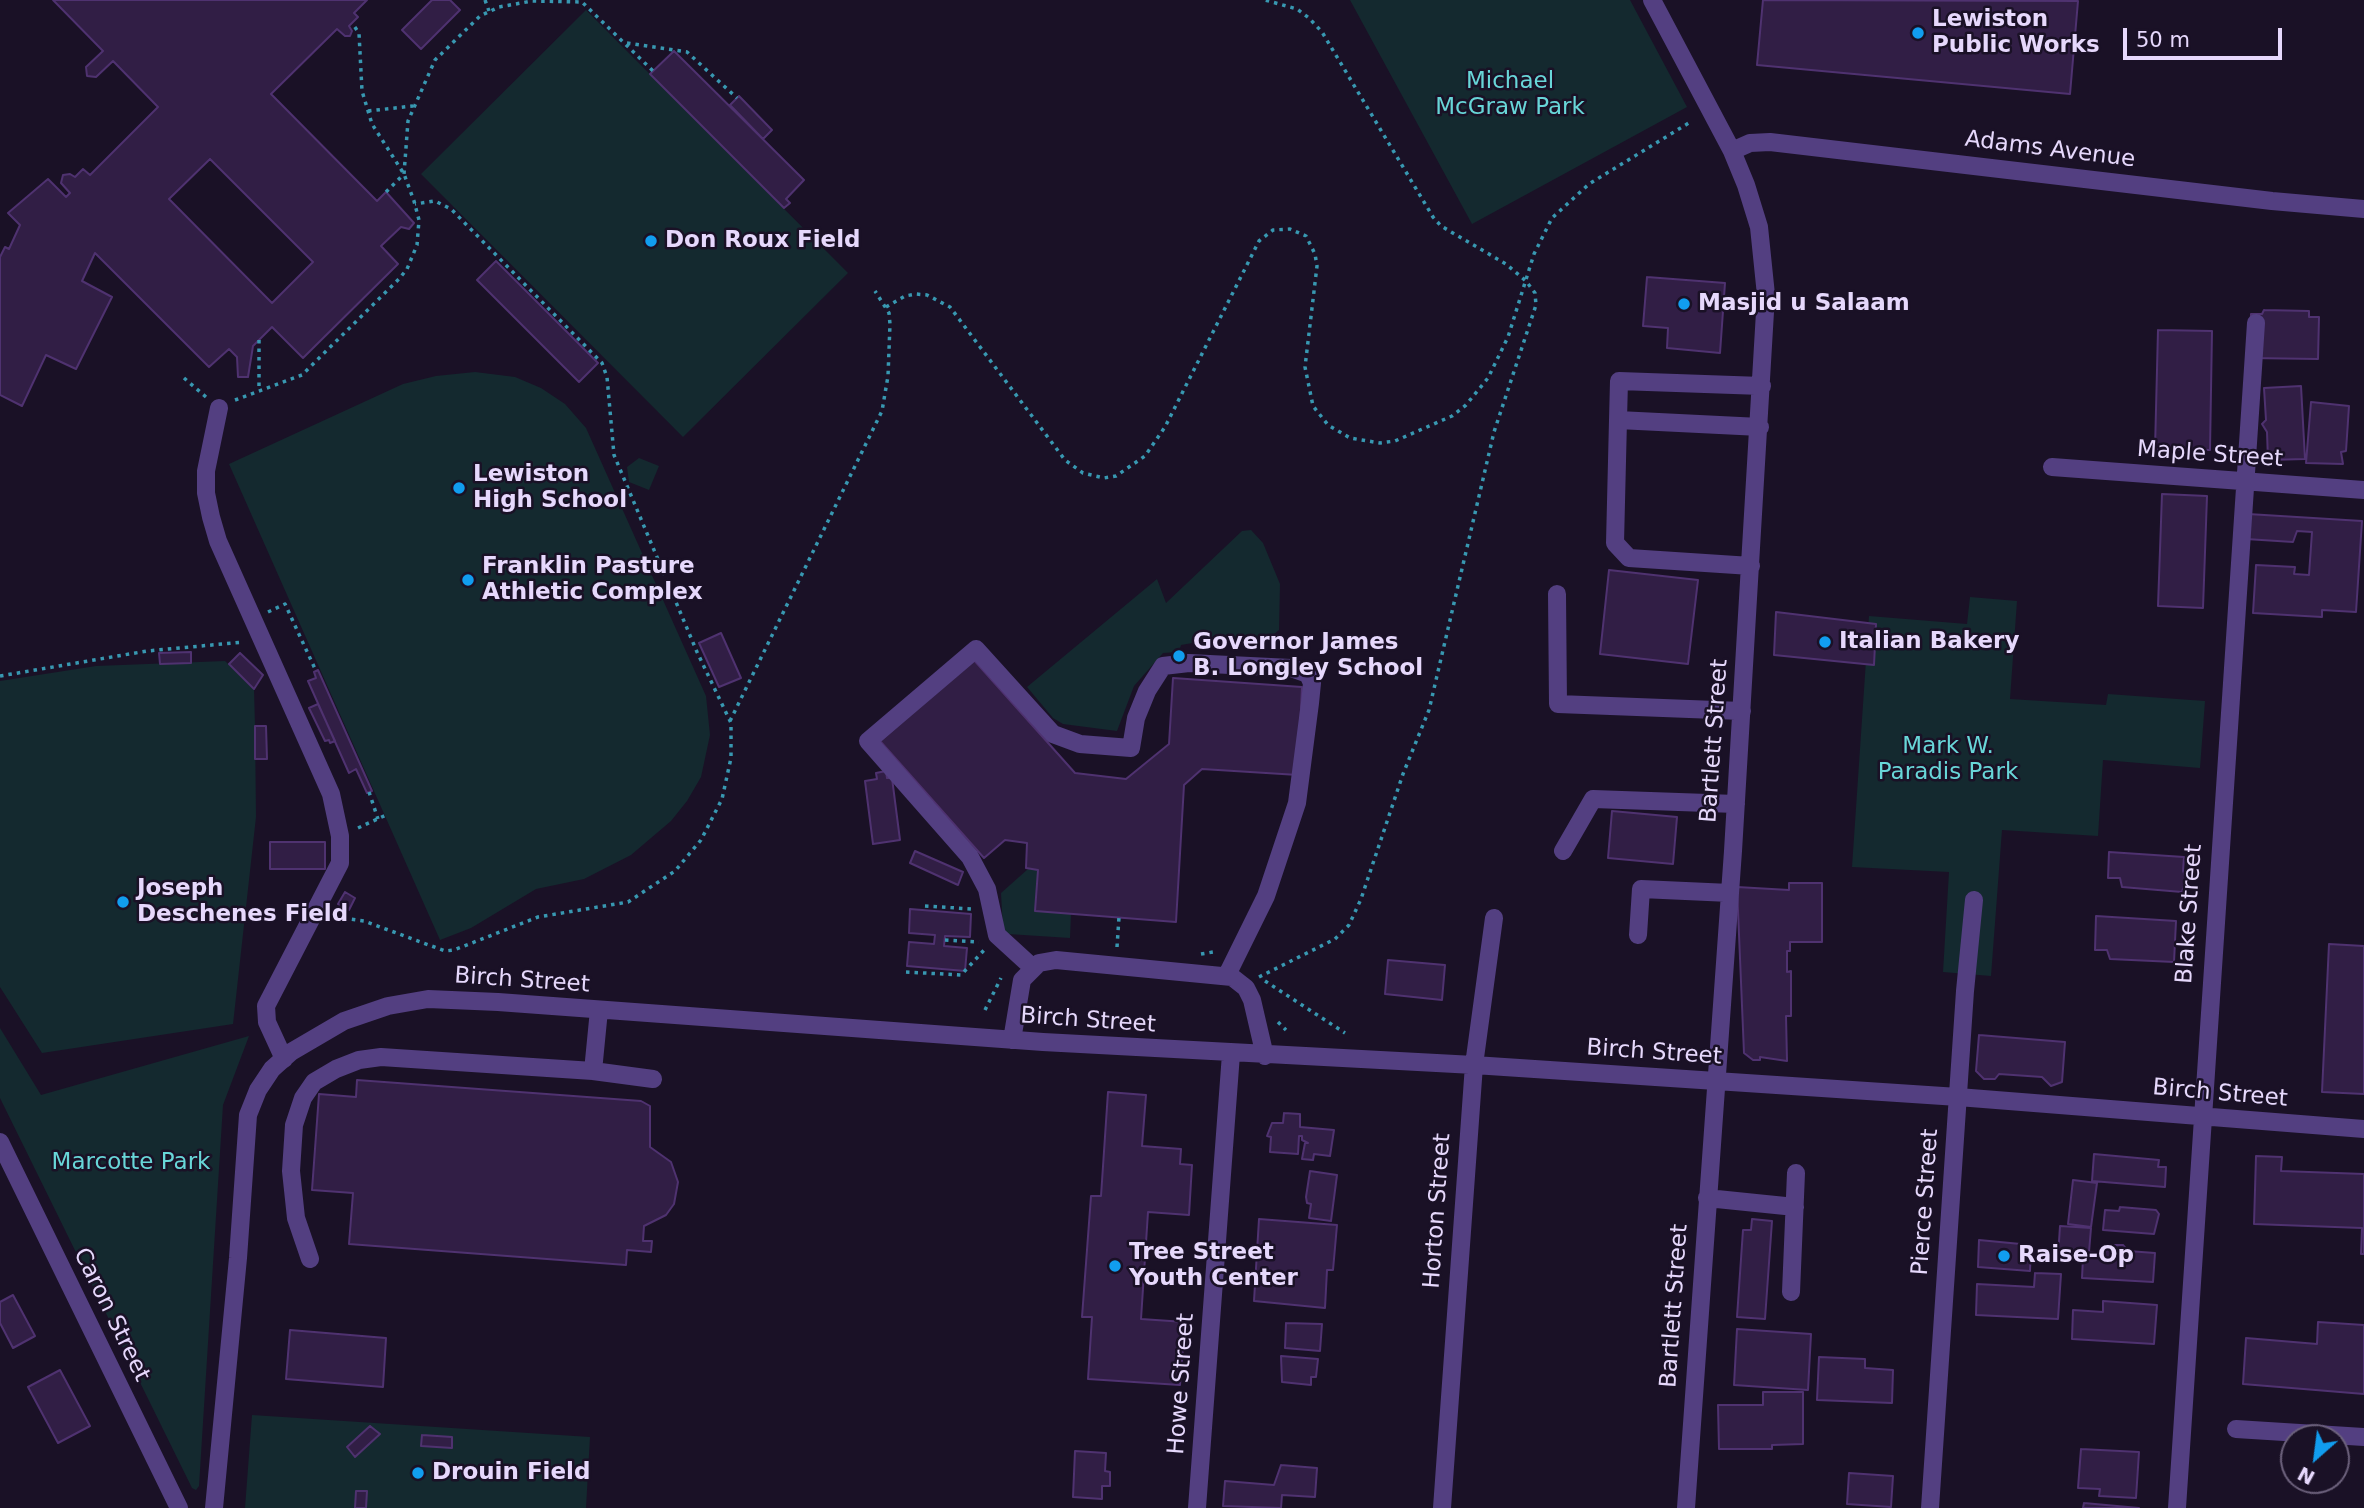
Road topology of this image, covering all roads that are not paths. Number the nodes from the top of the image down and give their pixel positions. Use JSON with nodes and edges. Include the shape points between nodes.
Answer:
{"nodes":[{"id":1,"x":1652,"y":0,"type":"edge"},
{"id":2,"x":1732,"y":151,"type":"junction"},
{"id":3,"x":2364,"y":209,"type":"edge"},
{"id":4,"x":2256,"y":323,"type":"dead end"},
{"id":5,"x":1762,"y":386,"type":"junction"},
{"id":6,"x":219,"y":408,"type":"road end"},
{"id":7,"x":1618,"y":419,"type":"junction"},
{"id":8,"x":1759,"y":427,"type":"junction"},
{"id":9,"x":2052,"y":467,"type":"dead end"},
{"id":10,"x":2245,"y":482,"type":"junction"},
{"id":11,"x":2364,"y":490,"type":"edge"},
{"id":12,"x":1751,"y":566,"type":"junction"},
{"id":13,"x":1557,"y":594,"type":"dead end"},
{"id":14,"x":1742,"y":711,"type":"junction"},
{"id":15,"x":1736,"y":804,"type":"junction"},
{"id":16,"x":1563,"y":851,"type":"dead end"},
{"id":17,"x":1730,"y":894,"type":"junction"},
{"id":18,"x":1974,"y":900,"type":"dead end"},
{"id":19,"x":1494,"y":918,"type":"dead end"},
{"id":20,"x":1638,"y":935,"type":"dead end"},
{"id":21,"x":1032,"y":967,"type":"junction"},
{"id":22,"x":1227,"y":975,"type":"junction"},
{"id":23,"x":599,"y":1010,"type":"junction"},
{"id":24,"x":1012,"y":1040,"type":"junction"},
{"id":25,"x":1231,"y":1054,"type":"junction"},
{"id":26,"x":1265,"y":1056,"type":"junction"},
{"id":27,"x":284,"y":1059,"type":"junction"},
{"id":28,"x":1474,"y":1065,"type":"junction"},
{"id":29,"x":593,"y":1071,"type":"junction"},
{"id":30,"x":653,"y":1079,"type":"dead end"},
{"id":31,"x":1715,"y":1082,"type":"junction"},
{"id":32,"x":1958,"y":1097,"type":"junction"},
{"id":33,"x":2201,"y":1117,"type":"junction"},
{"id":34,"x":2364,"y":1129,"type":"edge"},
{"id":35,"x":0,"y":1142,"type":"edge"},
{"id":36,"x":1796,"y":1173,"type":"dead end"},
{"id":37,"x":1707,"y":1198,"type":"junction"},
{"id":38,"x":1795,"y":1207,"type":"junction"},
{"id":39,"x":310,"y":1259,"type":"dead end"},
{"id":40,"x":1791,"y":1292,"type":"dead end"},
{"id":41,"x":2236,"y":1429,"type":"dead end"},
{"id":42,"x":2364,"y":1437,"type":"edge"},
{"id":43,"x":179,"y":1508,"type":"edge"},
{"id":44,"x":214,"y":1508,"type":"edge"},
{"id":45,"x":1198,"y":1508,"type":"edge"},
{"id":46,"x":1442,"y":1508,"type":"edge"},
{"id":47,"x":1686,"y":1508,"type":"edge"},
{"id":48,"x":1930,"y":1508,"type":"edge"},
{"id":49,"x":2176,"y":1508,"type":"edge"}],
"edges":[{"from":1,"to":2,"type":"street","name":"Bartlett Street"},
{"from":2,"to":3,"type":"street","name":"Adams Avenue","via":[[1750,143],[1770,142]]},
{"from":2,"to":5,"type":"street","name":"Bartlett Street","via":[[1759,227],[1766,295]]},
{"from":4,"to":10,"type":"street","name":"Blake Street"},
{"from":5,"to":7,"type":"street","via":[[1619,381]]},
{"from":5,"to":8,"type":"street","name":"Bartlett Street"},
{"from":6,"to":27,"type":"street","via":[[206,493],[218,541],[331,794],[340,836],[340,863],[267,1006],[267,1022]]},
{"from":7,"to":8,"type":"street"},
{"from":7,"to":12,"type":"street","via":[[1615,544],[1629,558]]},
{"from":8,"to":12,"type":"street","name":"Bartlett Street"},
{"from":9,"to":10,"type":"street","name":"Maple Street"},
{"from":10,"to":11,"type":"street","name":"Maple Street"},
{"from":10,"to":33,"type":"street","name":"Blake Street"},
{"from":12,"to":14,"type":"street","name":"Bartlett Street"},
{"from":13,"to":14,"type":"street","via":[[1558,704]]},
{"from":14,"to":15,"type":"street","name":"Bartlett Street"},
{"from":15,"to":16,"type":"street","via":[[1593,799]]},
{"from":15,"to":17,"type":"street","name":"Bartlett Street"},
{"from":17,"to":20,"type":"street","via":[[1641,889]]},
{"from":17,"to":31,"type":"street","name":"Bartlett Street"},
{"from":18,"to":32,"type":"street","name":"Pierce Street"},
{"from":19,"to":28,"type":"street","name":"Horton Street"},
{"from":21,"to":22,"type":"street","via":[[1056,960]]},
{"from":21,"to":22,"type":"street","via":[[997,935],[981,872],[868,741],[976,649],[1053,734],[1080,744],[1131,748],[1136,718],[1163,666],[1189,663],[1308,674],[1312,682],[1297,803],[1266,896]]},
{"from":21,"to":24,"type":"street","via":[[1019,986]]},
{"from":22,"to":26,"type":"street","via":[[1239,981],[1252,1000]]},
{"from":23,"to":24,"type":"street","name":"Birch Street"},
{"from":23,"to":27,"type":"street","name":"Birch Street","via":[[428,999],[344,1021]]},
{"from":23,"to":29,"type":"street"},
{"from":24,"to":25,"type":"street","name":"Birch Street"},
{"from":25,"to":26,"type":"street","name":"Birch Street"},
{"from":25,"to":45,"type":"street","name":"Howe Street"},
{"from":26,"to":28,"type":"street","name":"Birch Street"},
{"from":27,"to":44,"type":"street","name":"Birch Street","via":[[258,1090],[248,1115]]},
{"from":28,"to":31,"type":"street","name":"Birch Street"},
{"from":28,"to":46,"type":"street","name":"Horton Street"},
{"from":29,"to":30,"type":"street"},
{"from":29,"to":39,"type":"street","via":[[381,1056],[359,1060],[314,1082],[294,1125],[291,1171],[296,1218]]},
{"from":31,"to":32,"type":"street","name":"Birch Street"},
{"from":31,"to":37,"type":"street","name":"Bartlett Street"},
{"from":32,"to":33,"type":"street","name":"Birch Street"},
{"from":32,"to":48,"type":"street","name":"Pierce Street"},
{"from":33,"to":34,"type":"street","name":"Birch Street"},
{"from":33,"to":49,"type":"street","name":"Blake Street"},
{"from":35,"to":43,"type":"street","name":"Caron Street"},
{"from":36,"to":38,"type":"street"},
{"from":37,"to":38,"type":"street"},
{"from":37,"to":47,"type":"street","name":"Bartlett Street"},
{"from":38,"to":40,"type":"street"},
{"from":41,"to":42,"type":"street"}]}
